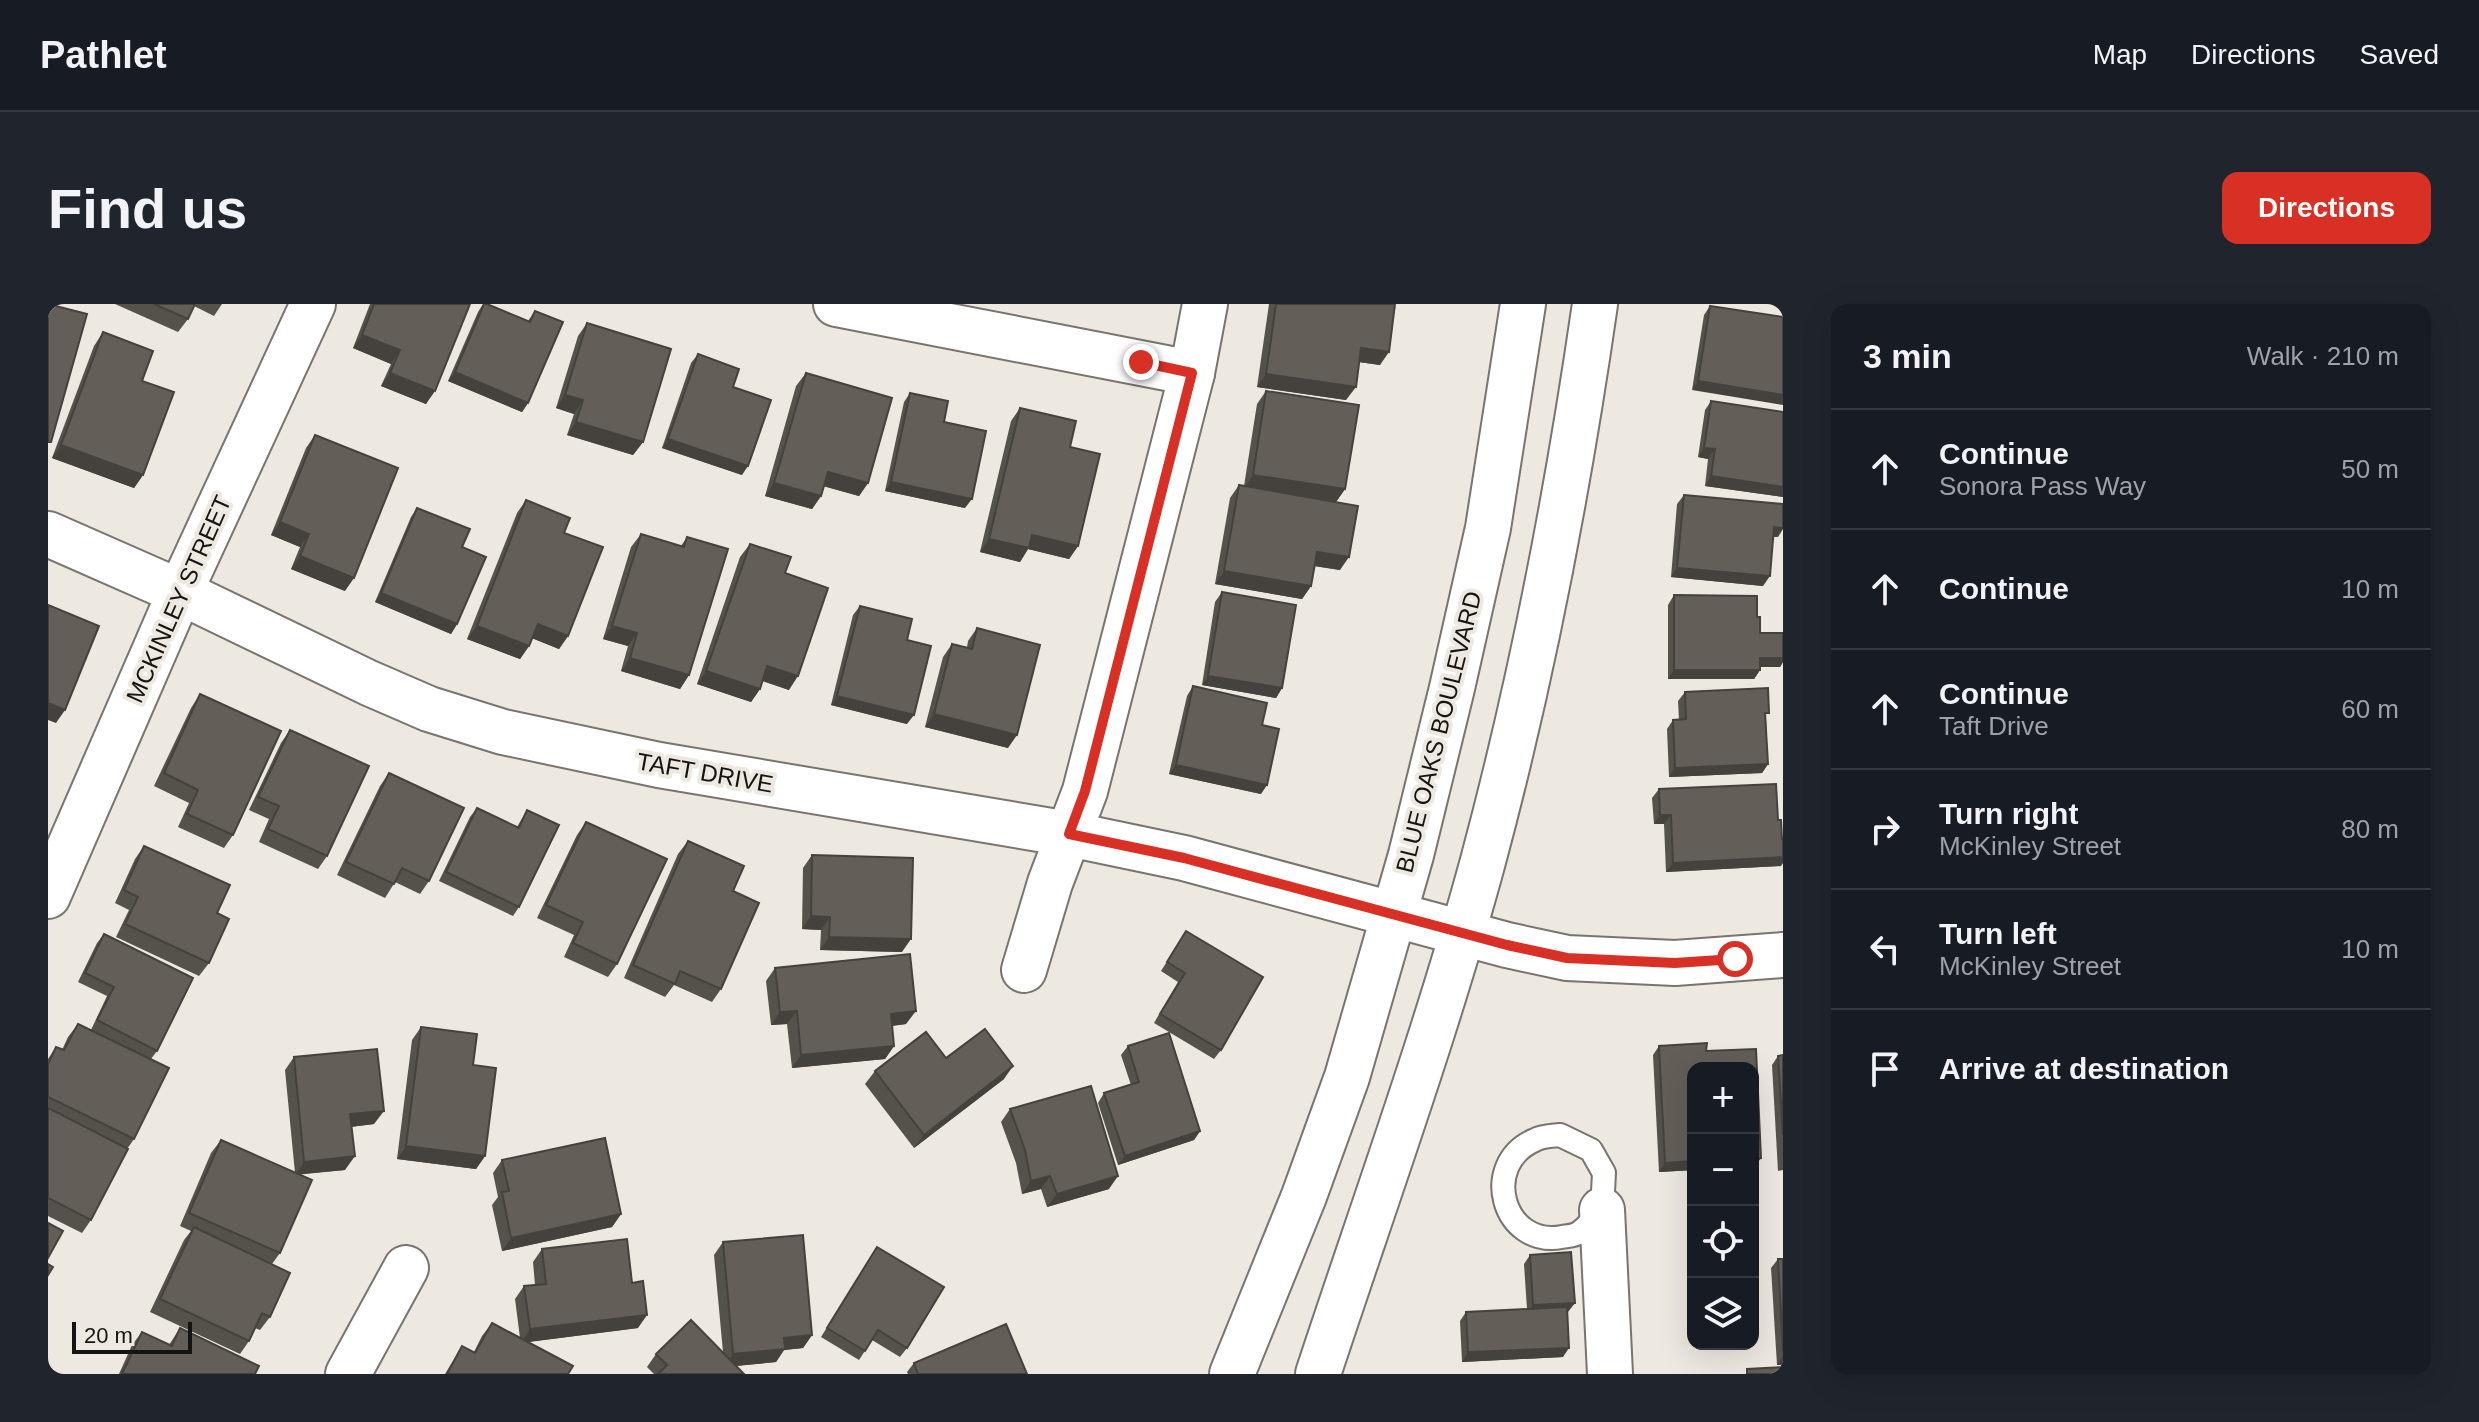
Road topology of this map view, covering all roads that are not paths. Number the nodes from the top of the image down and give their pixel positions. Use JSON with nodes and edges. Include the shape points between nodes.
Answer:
{"nodes":[{"id":1,"x":313,"y":304,"type":"edge"},
{"id":2,"x":836,"y":304,"type":"edge"},
{"id":3,"x":1205,"y":304,"type":"edge"},
{"id":4,"x":1523,"y":304,"type":"edge"},
{"id":5,"x":1595,"y":304,"type":"edge"},
{"id":6,"x":1192,"y":373,"type":"junction"},
{"id":7,"x":48,"y":534,"type":"edge"},
{"id":8,"x":180,"y":592,"type":"junction"},
{"id":9,"x":1069,"y":834,"type":"junction"},
{"id":10,"x":48,"y":896,"type":"edge"},
{"id":11,"x":1394,"y":914,"type":"junction"},
{"id":12,"x":1462,"y":932,"type":"junction"},
{"id":13,"x":1783,"y":955,"type":"edge"},
{"id":14,"x":1024,"y":970,"type":"dead end"},
{"id":15,"x":1602,"y":1210,"type":"junction"},
{"id":16,"x":406,"y":1268,"type":"dead end"},
{"id":17,"x":348,"y":1374,"type":"edge"},
{"id":18,"x":1232,"y":1374,"type":"edge"},
{"id":19,"x":1318,"y":1374,"type":"edge"},
{"id":20,"x":1610,"y":1374,"type":"edge"}],
"edges":[{"from":1,"to":8,"type":"street","name":"MCKINLEY STREET"},
{"from":2,"to":6,"type":"street"},
{"from":3,"to":6,"type":"street"},
{"from":4,"to":11,"type":"street","name":"BLUE OAKS BOULEVARD","via":[[1488,528]]},
{"from":5,"to":12,"type":"street","via":[[1522,704]]},
{"from":6,"to":9,"type":"street","via":[[1085,791]]},
{"from":7,"to":8,"type":"street","name":"TAFT DRIVE"},
{"from":8,"to":9,"type":"street","name":"TAFT DRIVE","via":[[369,683],[503,732],[659,765]]},
{"from":8,"to":10,"type":"street","name":"MCKINLEY STREET"},
{"from":9,"to":11,"type":"street","name":"TAFT DRIVE","via":[[1184,858]]},
{"from":9,"to":14,"type":"street"},
{"from":11,"to":12,"type":"street","name":"TAFT DRIVE"},
{"from":11,"to":18,"type":"street","name":"BLUE OAKS BOULEVARD","via":[[1347,1077]]},
{"from":12,"to":13,"type":"street","name":"TAFT DRIVE","via":[[1567,958],[1675,963]]},
{"from":12,"to":19,"type":"street"},
{"from":15,"to":15,"type":"lane","via":[[1578,1234],[1549,1240],[1520,1228],[1504,1203],[1504,1172],[1515,1152],[1537,1139],[1560,1135],[1591,1150],[1604,1173]]},
{"from":15,"to":20,"type":"street"},
{"from":16,"to":17,"type":"street"}]}
